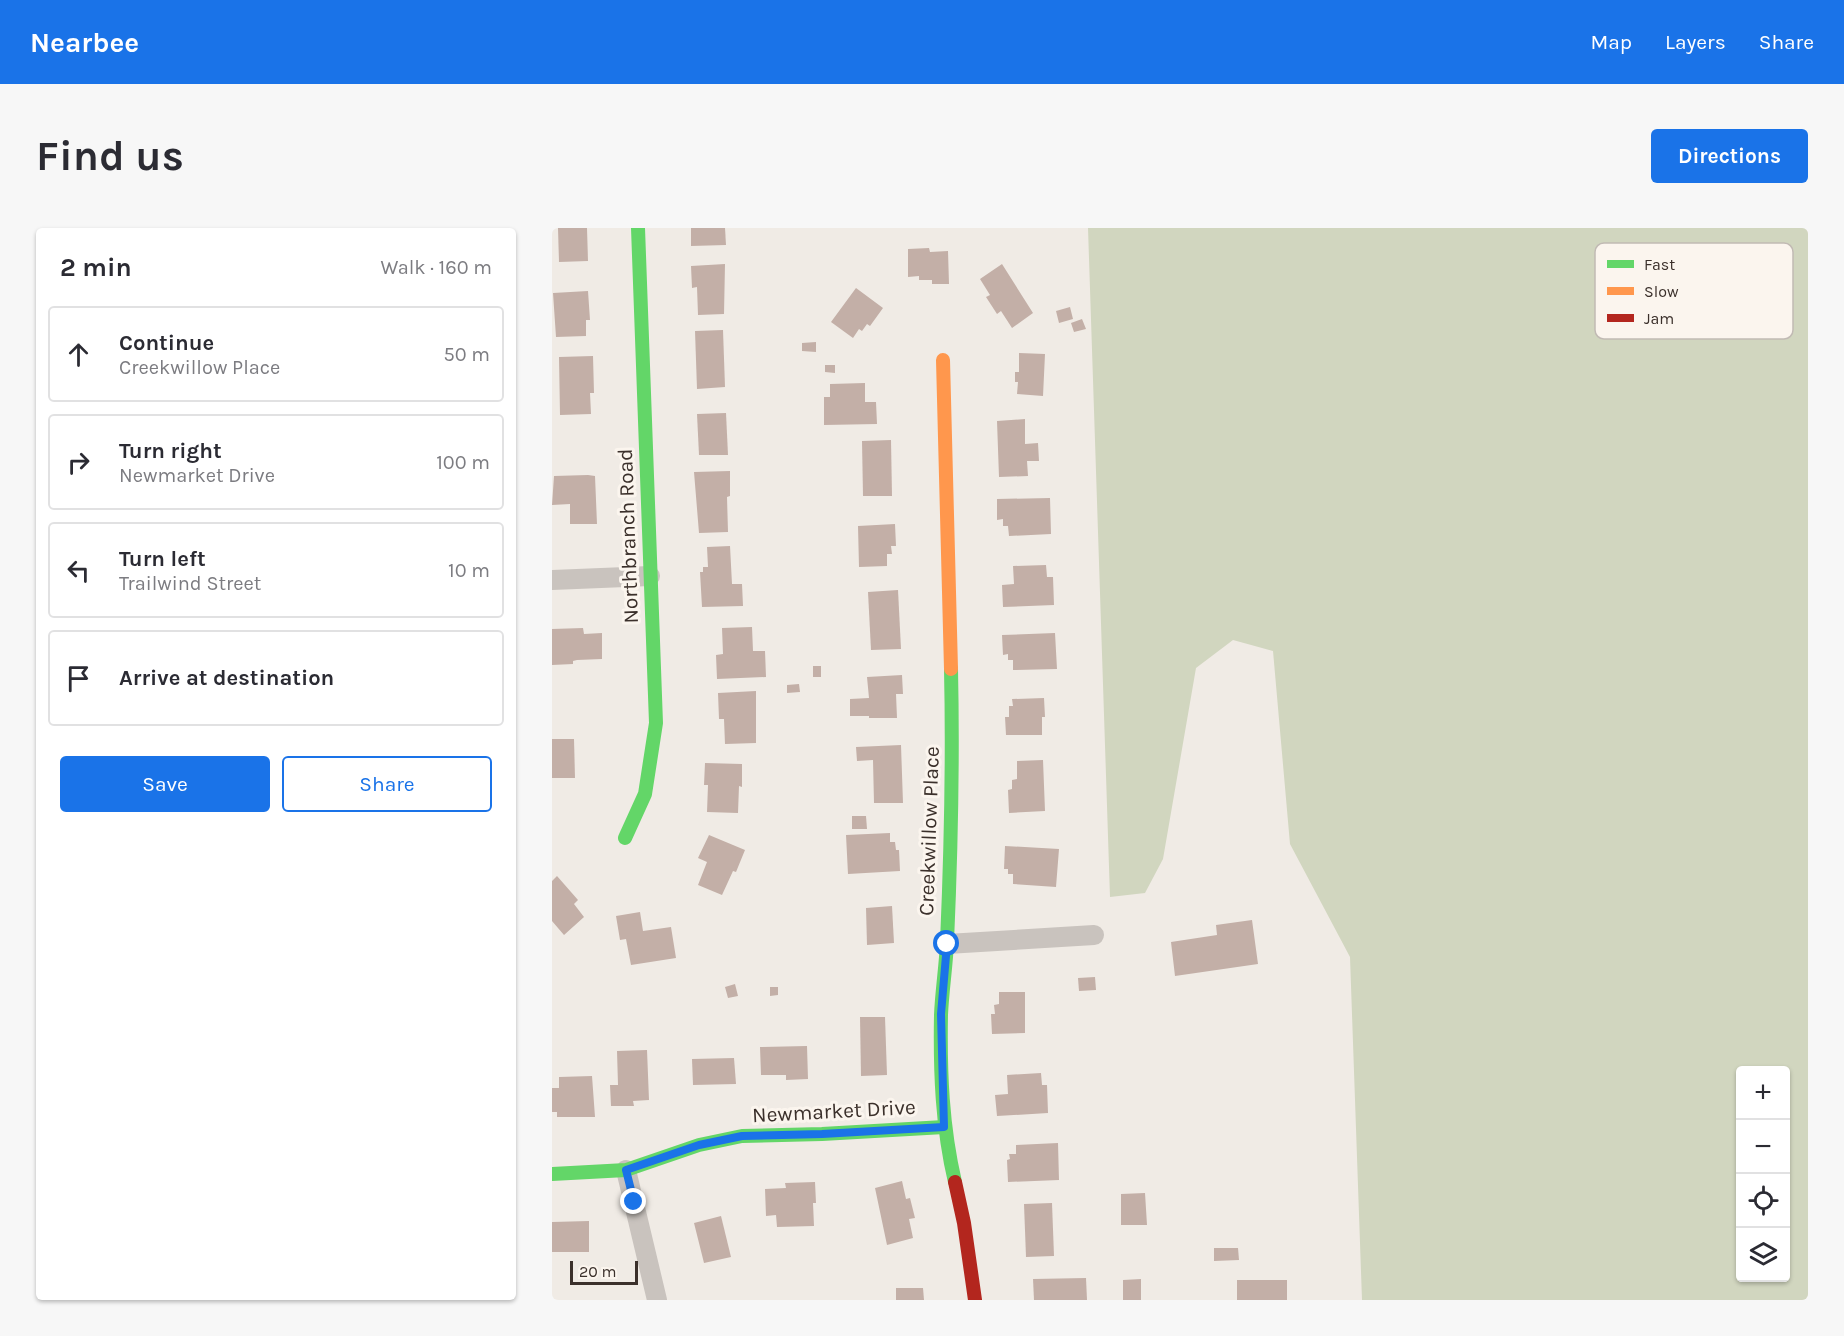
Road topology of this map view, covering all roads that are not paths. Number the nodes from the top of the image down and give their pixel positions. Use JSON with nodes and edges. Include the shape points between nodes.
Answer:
{"nodes":[{"id":1,"x":638,"y":228,"type":"edge"},
{"id":2,"x":943,"y":360,"type":"dead end"},
{"id":3,"x":650,"y":576,"type":"junction"},
{"id":4,"x":552,"y":580,"type":"edge"},
{"id":5,"x":625,"y":838,"type":"dead end"},
{"id":6,"x":1094,"y":935,"type":"dead end"},
{"id":7,"x":947,"y":944,"type":"junction"},
{"id":8,"x":944,"y":1127,"type":"junction"},
{"id":9,"x":626,"y":1170,"type":"junction"},
{"id":10,"x":552,"y":1174,"type":"edge"},
{"id":11,"x":657,"y":1300,"type":"edge"},
{"id":12,"x":975,"y":1300,"type":"edge"}],
"edges":[{"from":1,"to":3,"type":"street","name":"Northbranch Road"},
{"from":2,"to":7,"type":"street","name":"Creekwillow Place","via":[[953,741]]},
{"from":3,"to":4,"type":"street"},
{"from":3,"to":5,"type":"street","name":"Northbranch Road","via":[[656,723],[645,794]]},
{"from":6,"to":7,"type":"street"},
{"from":7,"to":8,"type":"street","name":"Creekwillow Place","via":[[941,1014]]},
{"from":8,"to":9,"type":"street","name":"Newmarket Drive","via":[[742,1136],[699,1145]]},
{"from":8,"to":12,"type":"street","name":"Creekwillow Place"},
{"from":9,"to":10,"type":"street","name":"Newmarket Drive"},
{"from":9,"to":11,"type":"street"}]}
